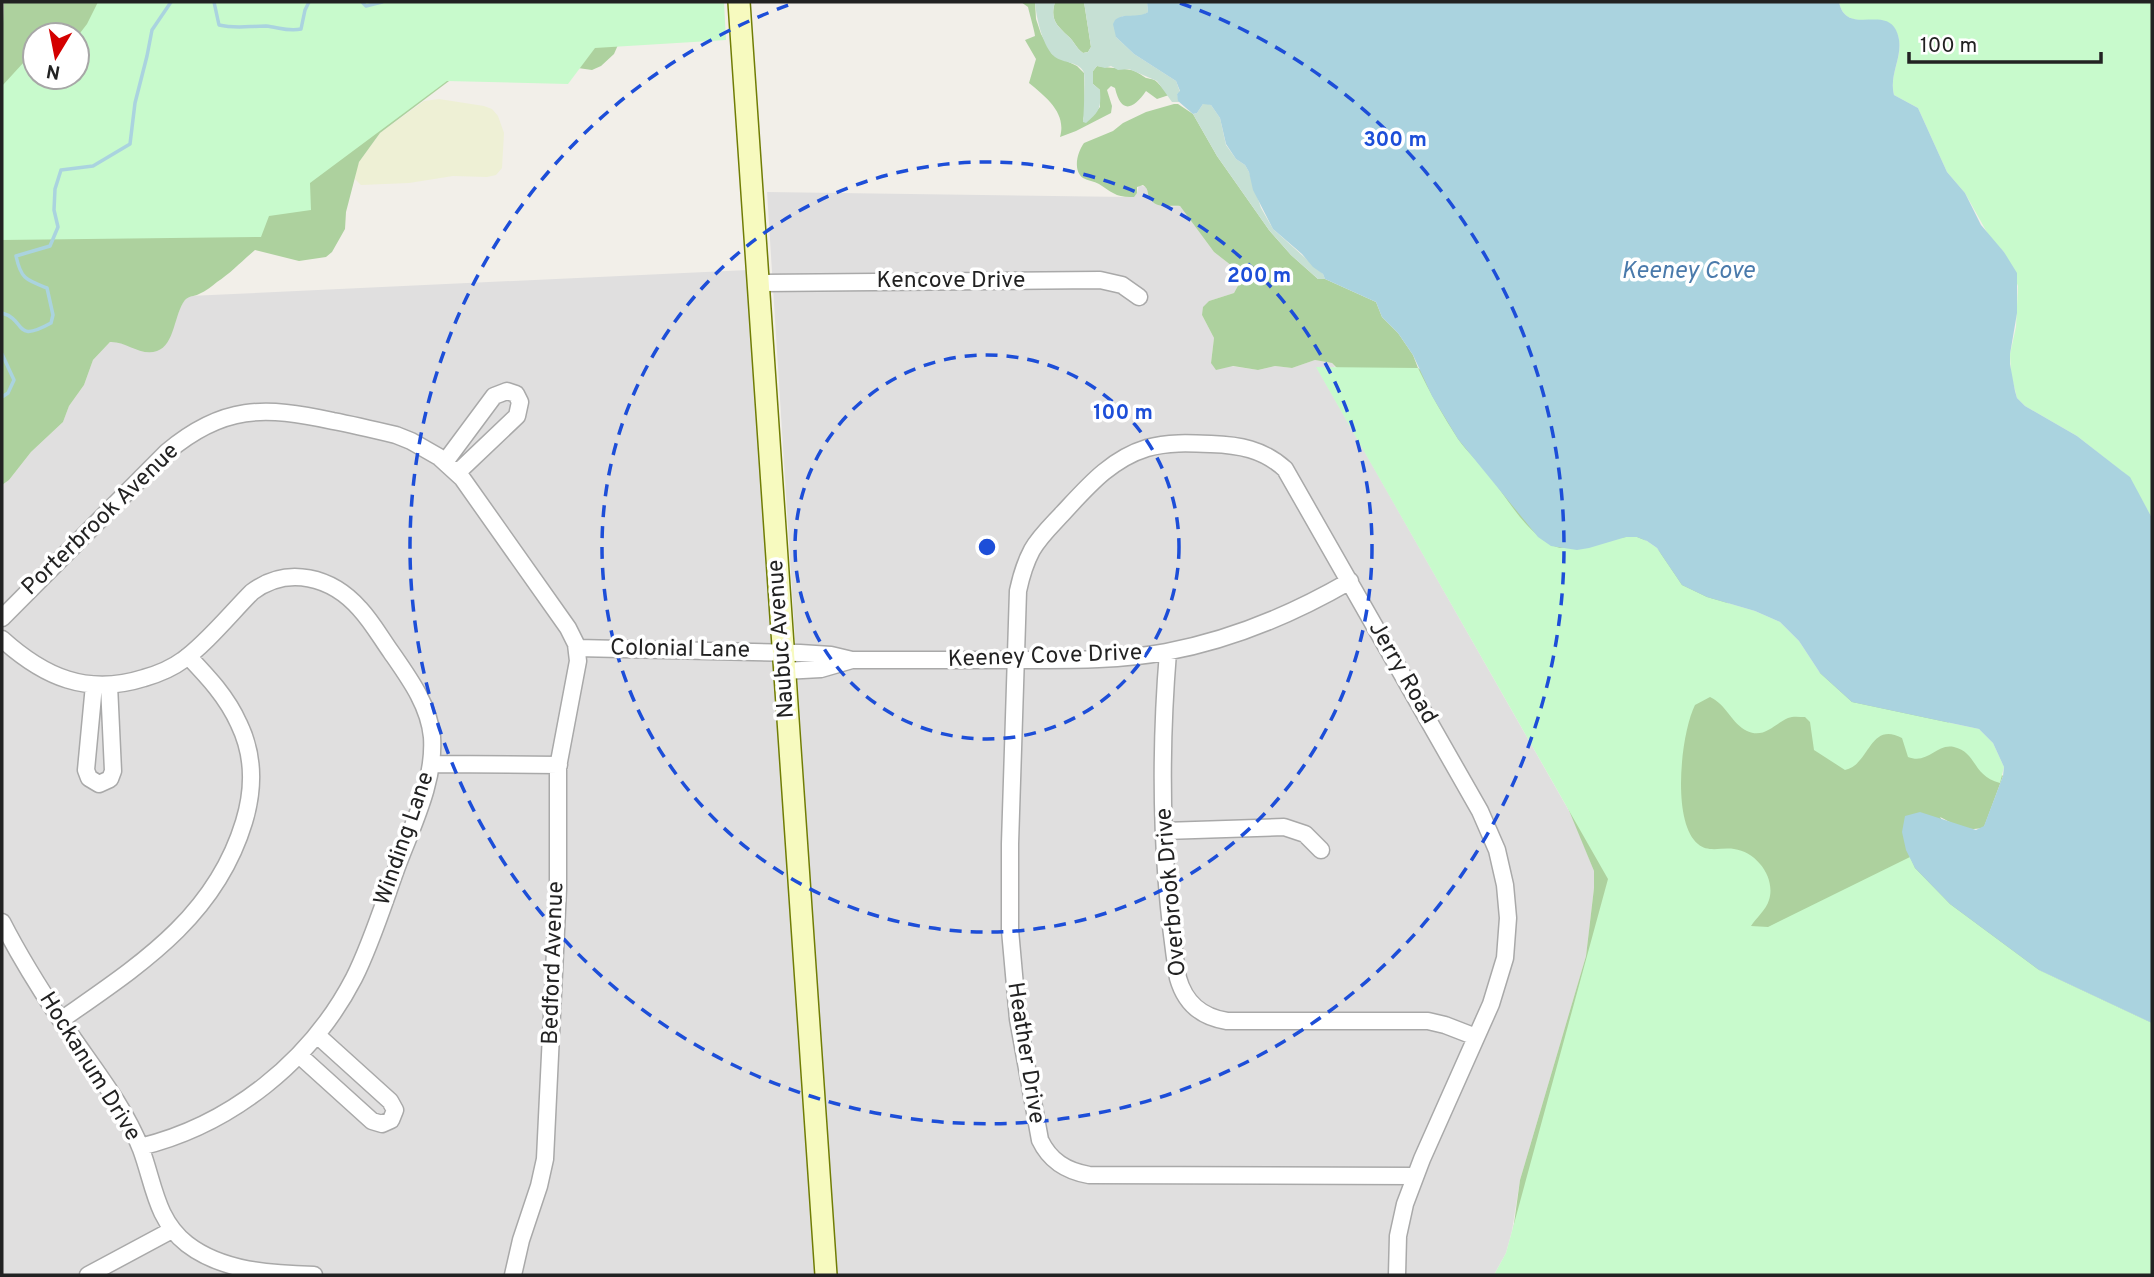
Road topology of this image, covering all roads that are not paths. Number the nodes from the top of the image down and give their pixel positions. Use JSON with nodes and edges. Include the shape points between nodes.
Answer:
{"nodes":[{"id":1,"x":738,"y":2,"type":"edge"},
{"id":2,"x":759,"y":283,"type":"junction"},
{"id":3,"x":1139,"y":296,"type":"dead end"},
{"id":4,"x":444,"y":462,"type":"junction"},
{"id":5,"x":457,"y":473,"type":"junction"},
{"id":6,"x":1350,"y":581,"type":"junction"},
{"id":7,"x":2,"y":618,"type":"edge"},
{"id":8,"x":2,"y":639,"type":"edge"},
{"id":9,"x":577,"y":648,"type":"junction"},
{"id":10,"x":1168,"y":652,"type":"junction"},
{"id":11,"x":188,"y":656,"type":"junction"},
{"id":12,"x":1015,"y":660,"type":"junction"},
{"id":13,"x":784,"y":661,"type":"junction"},
{"id":14,"x":101,"y":685,"type":"junction"},
{"id":15,"x":431,"y":764,"type":"junction"},
{"id":16,"x":559,"y":765,"type":"junction"},
{"id":17,"x":1164,"y":831,"type":"junction"},
{"id":18,"x":1321,"y":850,"type":"dead end"},
{"id":19,"x":2,"y":922,"type":"edge"},
{"id":20,"x":61,"y":1020,"type":"junction"},
{"id":21,"x":317,"y":1035,"type":"junction"},
{"id":22,"x":1476,"y":1037,"type":"junction"},
{"id":23,"x":299,"y":1055,"type":"junction"},
{"id":24,"x":140,"y":1147,"type":"junction"},
{"id":25,"x":1415,"y":1176,"type":"junction"},
{"id":26,"x":173,"y":1230,"type":"junction"},
{"id":27,"x":88,"y":1275,"type":"edge"},
{"id":28,"x":314,"y":1275,"type":"edge"},
{"id":29,"x":513,"y":1275,"type":"edge"},
{"id":30,"x":826,"y":1275,"type":"edge"},
{"id":31,"x":1397,"y":1275,"type":"edge"}],
"edges":[{"from":1,"to":2,"type":"main road","name":"Naubuc Avenue"},
{"from":2,"to":3,"type":"street","name":"Kencove Drive","via":[[1100,280],[1122,285]]},
{"from":2,"to":13,"type":"main road","name":"Naubuc Avenue"},
{"from":4,"to":5,"type":"street","name":"Porterbrook Avenue"},
{"from":4,"to":5,"type":"street","via":[[494,396],[507,391],[516,394],[520,402],[517,415]]},
{"from":4,"to":7,"type":"street","name":"Porterbrook Avenue","via":[[396,435],[303,414],[270,411],[226,417],[197,430],[167,452]]},
{"from":5,"to":9,"type":"street","name":"Porterbrook Avenue","via":[[568,628]]},
{"from":6,"to":10,"type":"street","name":"Keeney Cove Drive","via":[[1259,625]]},
{"from":6,"to":12,"type":"street","name":"Jerry Road","via":[[1290,476],[1271,458],[1230,444],[1156,446],[1106,469],[1037,542],[1018,591]]},
{"from":6,"to":22,"type":"street","name":"Jerry Road","via":[[1480,811],[1498,855],[1507,900],[1507,943],[1496,991]]},
{"from":8,"to":14,"type":"street","name":"Winding Lane","via":[[47,672]]},
{"from":9,"to":13,"type":"street","name":"Colonial Lane"},
{"from":9,"to":16,"type":"street","name":"Bedford Avenue"},
{"from":10,"to":12,"type":"street","name":"Keeney Cove Drive","via":[[1109,659]]},
{"from":10,"to":17,"type":"street","name":"Overbrook Drive"},
{"from":11,"to":14,"type":"street","name":"Winding Lane","via":[[157,674]]},
{"from":11,"to":15,"type":"street","name":"Winding Lane","via":[[263,584],[293,576],[325,583],[364,613],[415,687],[431,729]]},
{"from":11,"to":20,"type":"street","via":[[225,699],[244,736],[251,779],[242,829],[219,879],[177,932]]},
{"from":12,"to":13,"type":"street","name":"Keeney Cove Drive","via":[[852,660],[821,669]]},
{"from":12,"to":25,"type":"street","name":"Heather Drive","via":[[1012,953],[1036,1128],[1048,1154],[1072,1171],[1097,1176]]},
{"from":13,"to":30,"type":"main road","name":"Naubuc Avenue"},
{"from":14,"to":14,"type":"street","via":[[113,771],[110,779],[99,783],[89,778],[86,770]]},
{"from":15,"to":16,"type":"street"},
{"from":15,"to":21,"type":"street","name":"Winding Lane","via":[[423,798],[366,951],[345,994]]},
{"from":16,"to":29,"type":"street","name":"Bedford Avenue","via":[[546,1147]]},
{"from":17,"to":18,"type":"street","via":[[1284,827],[1300,831]]},
{"from":17,"to":22,"type":"street","name":"Overbrook Drive","via":[[1178,978],[1198,1011],[1230,1021],[1431,1021]]},
{"from":19,"to":20,"type":"street","name":"Hockanum Drive"},
{"from":20,"to":24,"type":"street","name":"Hockanum Drive","via":[[116,1101]]},
{"from":21,"to":23,"type":"street","name":"Winding Lane"},
{"from":21,"to":23,"type":"street","via":[[390,1101],[395,1110],[391,1120],[382,1124],[372,1121]]},
{"from":22,"to":25,"type":"street","name":"Jerry Road"},
{"from":23,"to":24,"type":"street","name":"Winding Lane","via":[[224,1114]]},
{"from":24,"to":26,"type":"street","name":"Hockanum Drive","via":[[157,1204]]},
{"from":25,"to":31,"type":"street","name":"Jerry Road","via":[[1399,1225]]},
{"from":26,"to":27,"type":"street"},
{"from":26,"to":28,"type":"street","name":"Hockanum Drive","via":[[192,1248],[225,1263]]}]}
